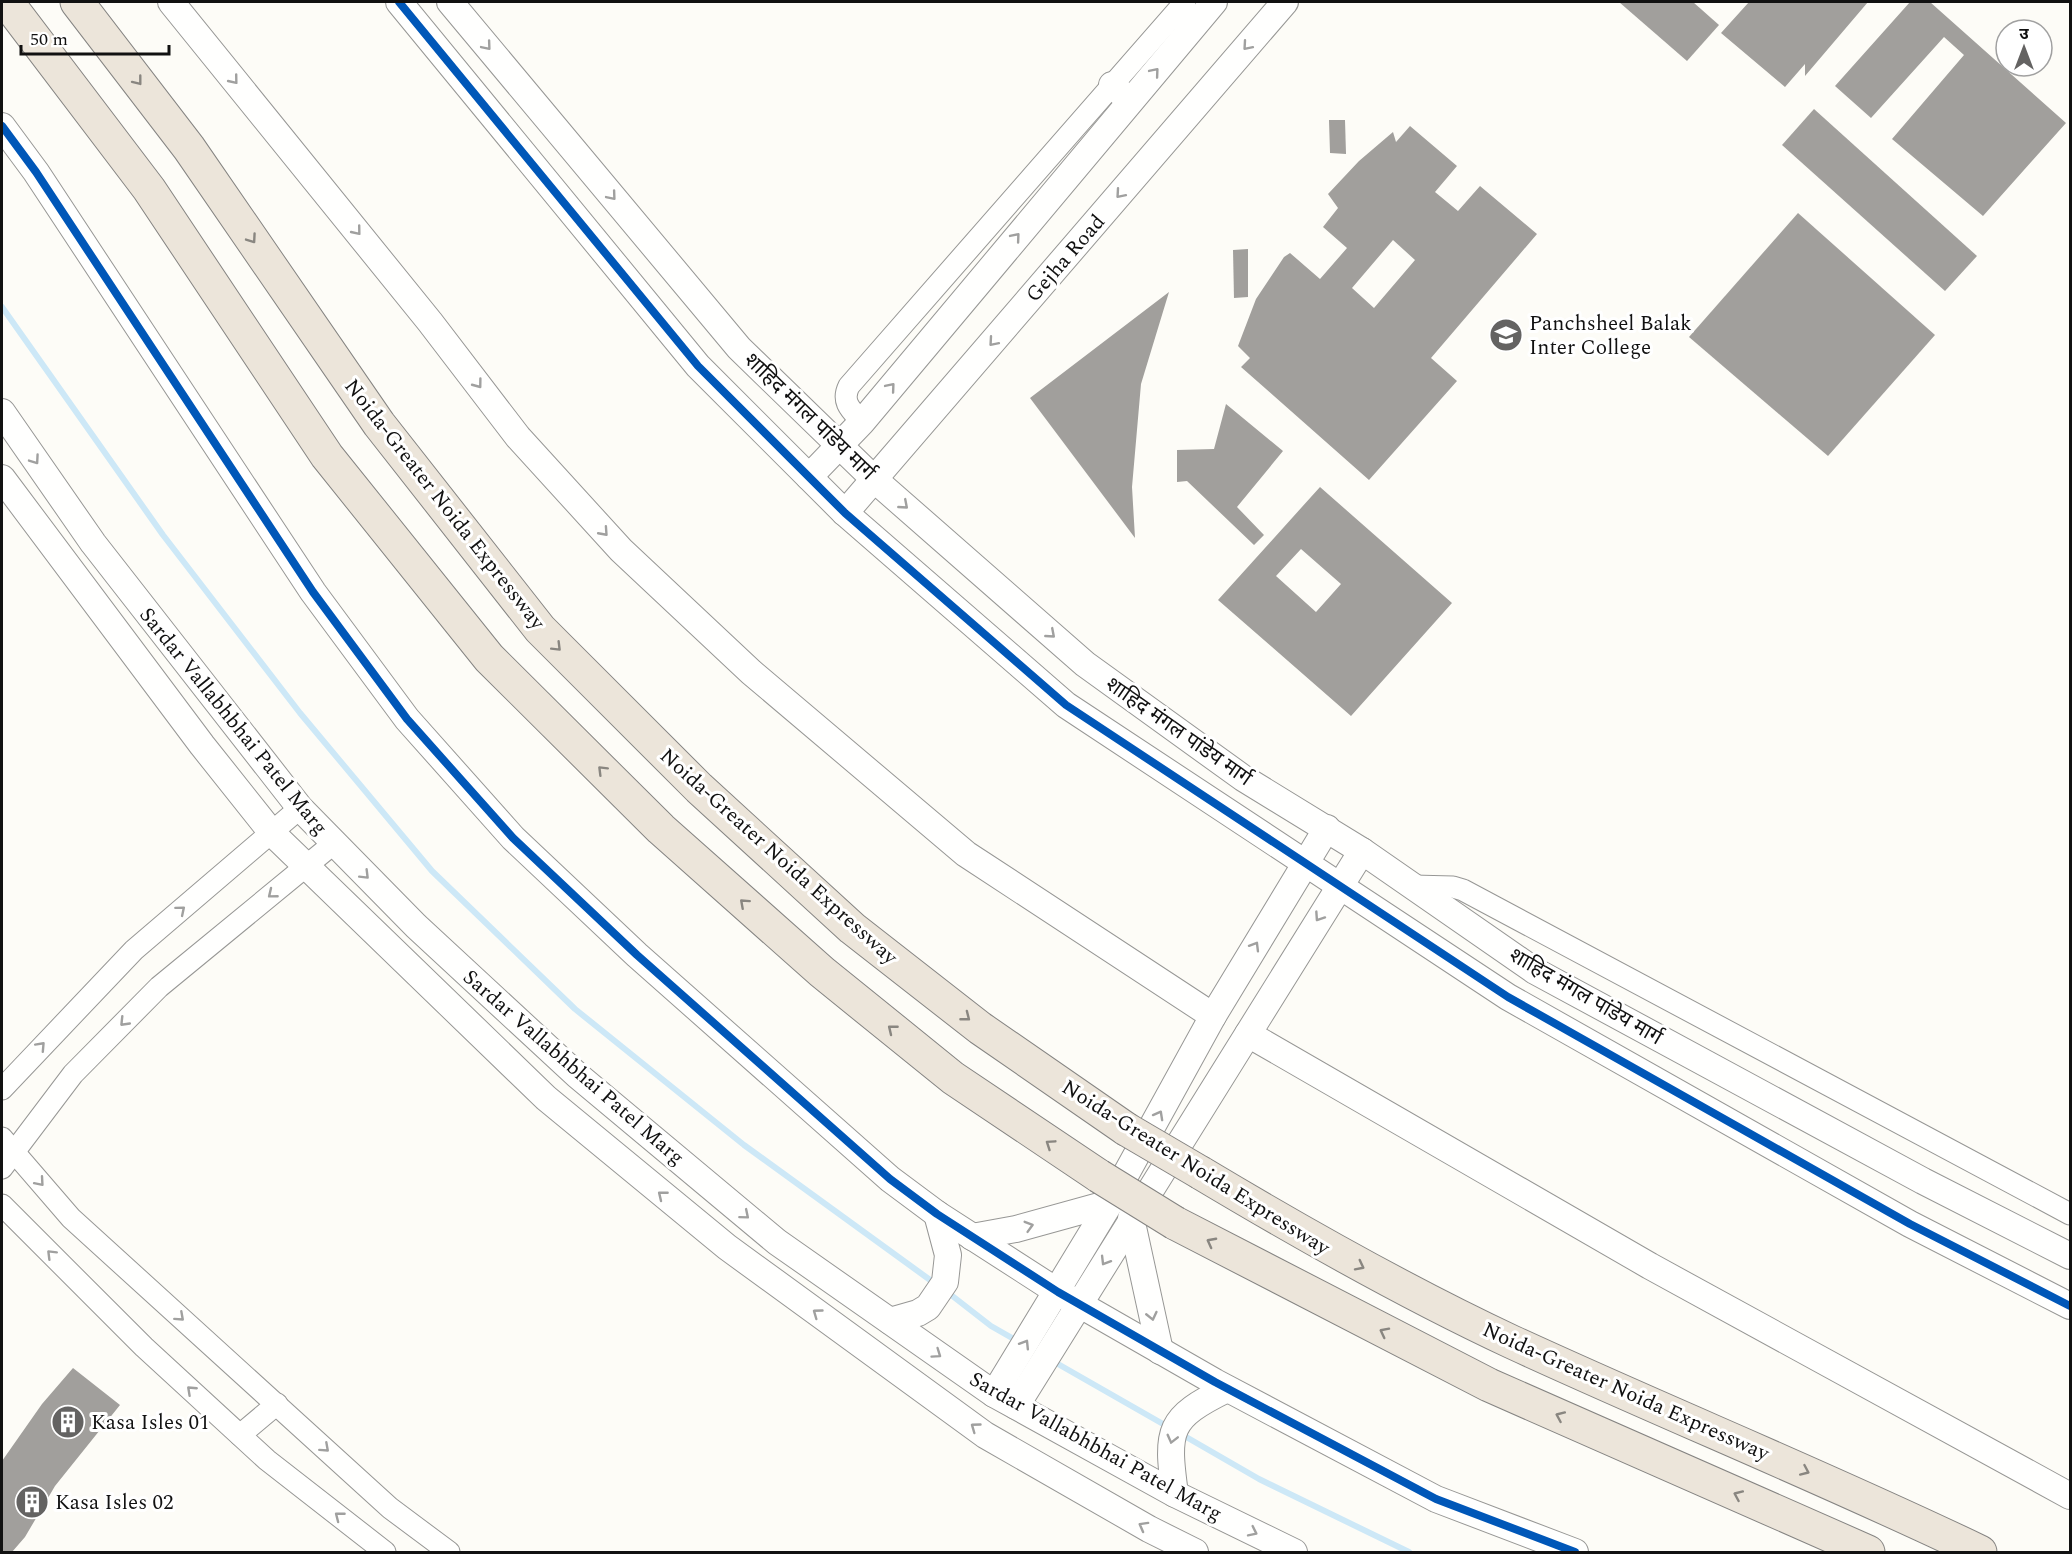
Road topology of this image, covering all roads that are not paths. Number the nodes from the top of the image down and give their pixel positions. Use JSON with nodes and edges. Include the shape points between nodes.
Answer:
{"nodes":[{"id":1,"x":7,"y":2,"type":"edge"},
{"id":2,"x":77,"y":2,"type":"edge"},
{"id":3,"x":171,"y":2,"type":"edge"},
{"id":4,"x":399,"y":2,"type":"edge"},
{"id":5,"x":450,"y":2,"type":"edge"},
{"id":6,"x":1185,"y":2,"type":"edge"},
{"id":7,"x":1214,"y":2,"type":"edge"},
{"id":8,"x":1285,"y":2,"type":"edge"},
{"id":9,"x":1121,"y":93,"type":"junction"},
{"id":10,"x":2,"y":126,"type":"edge"},
{"id":11,"x":2,"y":412,"type":"edge"},
{"id":12,"x":841,"y":444,"type":"junction"},
{"id":13,"x":809,"y":477,"type":"junction"},
{"id":14,"x":875,"y":480,"type":"junction"},
{"id":15,"x":3,"y":483,"type":"edge"},
{"id":16,"x":845,"y":513,"type":"junction"},
{"id":17,"x":300,"y":808,"type":"junction"},
{"id":18,"x":1327,"y":828,"type":"junction"},
{"id":19,"x":272,"y":833,"type":"junction"},
{"id":20,"x":333,"y":844,"type":"junction"},
{"id":21,"x":1362,"y":851,"type":"junction"},
{"id":22,"x":1304,"y":864,"type":"junction"},
{"id":23,"x":305,"y":867,"type":"junction"},
{"id":24,"x":1413,"y":886,"type":"junction"},
{"id":25,"x":1338,"y":887,"type":"junction"},
{"id":26,"x":1213,"y":1016,"type":"junction"},
{"id":27,"x":1248,"y":1034,"type":"junction"},
{"id":28,"x":2,"y":1089,"type":"edge"},
{"id":29,"x":6,"y":1153,"type":"edge"},
{"id":30,"x":1105,"y":1190,"type":"junction"},
{"id":31,"x":2,"y":1205,"type":"edge"},
{"id":32,"x":937,"y":1214,"type":"junction"},
{"id":33,"x":2070,"y":1214,"type":"edge"},
{"id":34,"x":1131,"y":1218,"type":"junction"},
{"id":35,"x":972,"y":1237,"type":"junction"},
{"id":36,"x":2070,"y":1256,"type":"edge"},
{"id":37,"x":1068,"y":1298,"type":"junction"},
{"id":38,"x":2070,"y":1306,"type":"edge"},
{"id":39,"x":890,"y":1321,"type":"junction"},
{"id":40,"x":1160,"y":1351,"type":"junction"},
{"id":41,"x":1227,"y":1389,"type":"junction"},
{"id":42,"x":994,"y":1394,"type":"junction"},
{"id":43,"x":277,"y":1404,"type":"junction"},
{"id":44,"x":1016,"y":1406,"type":"junction"},
{"id":45,"x":240,"y":1435,"type":"junction"},
{"id":46,"x":1175,"y":1494,"type":"junction"},
{"id":47,"x":2070,"y":1496,"type":"edge"},
{"id":48,"x":385,"y":1552,"type":"edge"},
{"id":49,"x":449,"y":1552,"type":"edge"},
{"id":50,"x":1195,"y":1552,"type":"edge"},
{"id":51,"x":1294,"y":1552,"type":"edge"},
{"id":52,"x":1575,"y":1552,"type":"edge"},
{"id":53,"x":1868,"y":1552,"type":"edge"},
{"id":54,"x":1980,"y":1552,"type":"edge"}],
"edges":[{"from":30,"to":1,"type":"highway","one_way":true,"via":[[953,1078],[822,972],[661,829],[489,658],[327,456],[149,189]]},
{"from":2,"to":54,"type":"highway","name":"Noida-Greater Noida Expressway","one_way":true,"bridge":true,"via":[[189,148],[379,424],[540,629],[699,788],[852,928],[980,1028],[1126,1129],[1348,1260],[1512,1342],[1874,1501]]},
{"from":3,"to":26,"type":"street","one_way":true,"via":[[518,437],[621,550],[751,672],[966,854]]},
{"from":4,"to":13,"type":"street","via":[[698,366]]},
{"from":5,"to":12,"type":"street","name":"शाहिद मंगल पांडेय मार्ग","one_way":true,"via":[[739,348]]},
{"from":6,"to":9,"type":"street"},
{"from":9,"to":7,"type":"street","one_way":true},
{"from":8,"to":14,"type":"street","name":"Gejha Road","one_way":true},
{"from":9,"to":12,"type":"street"},
{"from":10,"to":32,"type":"street","via":[[313,592],[407,719],[513,838],[637,955],[890,1179]]},
{"from":11,"to":17,"type":"street","name":"Sardar Vallabhbhai Patel Marg","one_way":true,"via":[[93,543]]},
{"from":12,"to":13,"type":"street"},
{"from":12,"to":14,"type":"street","name":"शाहिद मंगल पांडेय मार्ग"},
{"from":13,"to":16,"type":"street"},
{"from":14,"to":16,"type":"street","name":"Gejha Road"},
{"from":14,"to":18,"type":"street","name":"शाहिद मंगल पांडेय मार्ग","one_way":true,"via":[[1085,664],[1244,778]]},
{"from":15,"to":19,"type":"street","name":"Sardar Vallabhbhai Patel Marg"},
{"from":16,"to":22,"type":"street","via":[[1066,705]]},
{"from":17,"to":19,"type":"street"},
{"from":17,"to":20,"type":"street","name":"Sardar Vallabhbhai Patel Marg"},
{"from":18,"to":21,"type":"street","name":"शाहिद मंगल पांडेय मार्ग"},
{"from":18,"to":22,"type":"street"},
{"from":19,"to":23,"type":"street","name":"Sardar Vallabhbhai Patel Marg"},
{"from":28,"to":19,"type":"street","one_way":true,"via":[[134,950]]},
{"from":20,"to":23,"type":"street"},
{"from":20,"to":39,"type":"street","name":"Sardar Vallabhbhai Patel Marg","one_way":true,"via":[[577,1075],[777,1242]]},
{"from":21,"to":24,"type":"street","name":"शाहिद मंगल पांडेय मार्ग"},
{"from":21,"to":25,"type":"street"},
{"from":22,"to":25,"type":"street"},
{"from":26,"to":22,"type":"street","one_way":true},
{"from":23,"to":29,"type":"street","one_way":true,"via":[[159,987],[74,1074]]},
{"from":50,"to":23,"type":"street","name":"Sardar Vallabhbhai Patel Marg","one_way":true,"via":[[985,1435],[727,1247],[546,1098]]},
{"from":24,"to":33,"type":"street","via":[[1463,890]]},
{"from":24,"to":36,"type":"street","name":"शाहिद मंगल पांडेय मार्ग","via":[[1535,971]]},
{"from":25,"to":27,"type":"street","one_way":true},
{"from":25,"to":38,"type":"street","via":[[1508,997],[1910,1224]]},
{"from":30,"to":26,"type":"street","one_way":true},
{"from":27,"to":34,"type":"street"},
{"from":27,"to":47,"type":"street","via":[[1650,1266]]},
{"from":29,"to":43,"type":"street","one_way":true,"via":[[71,1218]]},
{"from":35,"to":30,"type":"street","one_way":true,"via":[[1016,1229]]},
{"from":30,"to":37,"type":"street"},
{"from":53,"to":30,"type":"highway","one_way":true,"bridge":true,"via":[[1489,1385]]},
{"from":45,"to":31,"type":"street","one_way":true,"via":[[144,1347]]},
{"from":32,"to":35,"type":"street"},
{"from":32,"to":39,"type":"street","via":[[948,1255],[945,1282],[928,1307]]},
{"from":34,"to":37,"type":"street","one_way":true},
{"from":34,"to":40,"type":"street","one_way":true},
{"from":35,"to":37,"type":"street"},
{"from":37,"to":40,"type":"street"},
{"from":42,"to":37,"type":"street","one_way":true},
{"from":37,"to":44,"type":"street"},
{"from":39,"to":42,"type":"street","name":"Sardar Vallabhbhai Patel Marg","one_way":true},
{"from":40,"to":41,"type":"street"},
{"from":41,"to":46,"type":"street","one_way":true,"via":[[1195,1405],[1176,1421],[1169,1452]]},
{"from":41,"to":52,"type":"street","via":[[1436,1499]]},
{"from":42,"to":44,"type":"street","name":"Sardar Vallabhbhai Patel Marg"},
{"from":43,"to":45,"type":"street"},
{"from":43,"to":49,"type":"street","one_way":true,"via":[[390,1508]]},
{"from":44,"to":46,"type":"street","name":"Sardar Vallabhbhai Patel Marg"},
{"from":48,"to":45,"type":"street","one_way":true},
{"from":46,"to":51,"type":"street","name":"Sardar Vallabhbhai Patel Marg","one_way":true}]}
